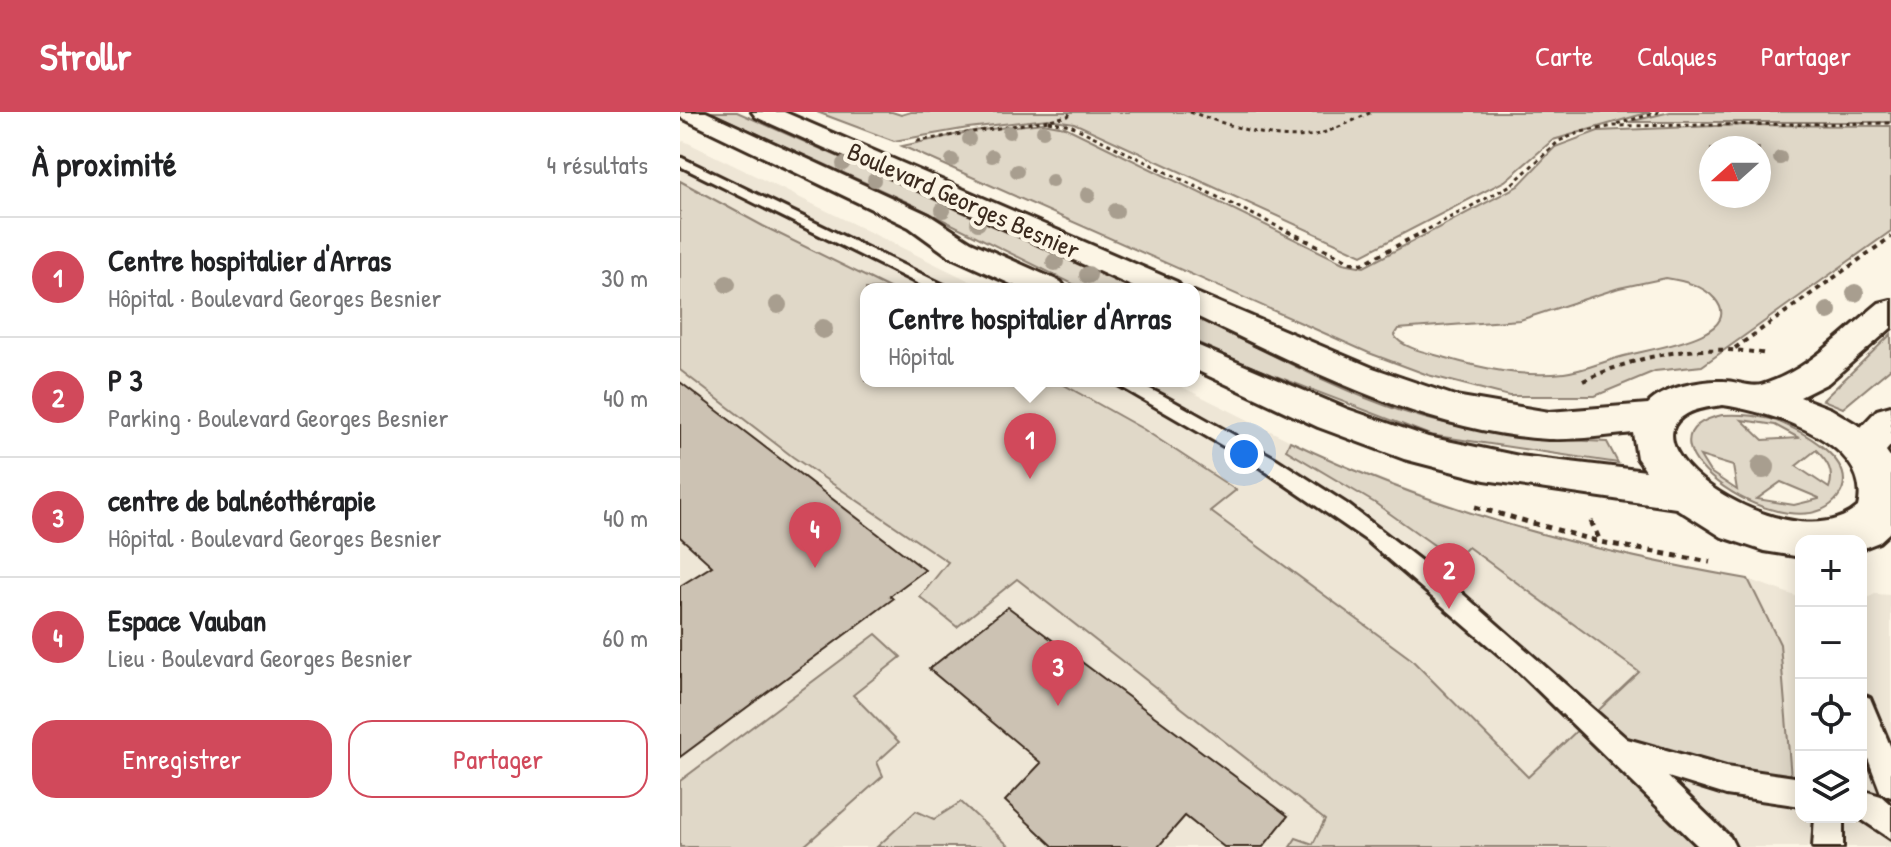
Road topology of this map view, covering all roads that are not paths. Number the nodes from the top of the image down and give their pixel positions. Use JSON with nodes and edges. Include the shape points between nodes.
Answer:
{"nodes":[{"id":1,"x":687,"y":112,"type":"edge"},
{"id":2,"x":764,"y":112,"type":"edge"},
{"id":3,"x":680,"y":161,"type":"edge"},
{"id":4,"x":929,"y":283,"type":"edge"},
{"id":5,"x":1036,"y":283,"type":"edge"},
{"id":6,"x":1151,"y":283,"type":"edge"},
{"id":7,"x":1200,"y":305,"type":"edge"},
{"id":8,"x":1891,"y":310,"type":"edge"},
{"id":9,"x":1200,"y":358,"type":"edge"},
{"id":10,"x":1131,"y":387,"type":"edge"},
{"id":11,"x":1764,"y":399,"type":"junction"},
{"id":12,"x":1661,"y":416,"type":"junction"},
{"id":13,"x":1891,"y":419,"type":"edge"},
{"id":14,"x":1862,"y":452,"type":"junction"},
{"id":15,"x":1689,"y":494,"type":"junction"},
{"id":16,"x":1846,"y":535,"type":"edge"},
{"id":17,"x":1795,"y":542,"type":"edge"},
{"id":18,"x":1867,"y":721,"type":"edge"},
{"id":19,"x":1618,"y":750,"type":"junction"},
{"id":20,"x":1891,"y":783,"type":"edge"},
{"id":21,"x":1795,"y":791,"type":"edge"},
{"id":22,"x":1867,"y":805,"type":"edge"},
{"id":23,"x":1829,"y":823,"type":"edge"},
{"id":24,"x":1891,"y":825,"type":"edge"},
{"id":25,"x":1720,"y":847,"type":"edge"},
{"id":26,"x":1828,"y":847,"type":"edge"}],
"edges":[{"from":1,"to":5,"type":"main road","name":"Boulevard Georges Besnier","via":[[919,221],[960,249]]},
{"from":2,"to":6,"type":"main road","name":"Boulevard Georges Besnier"},
{"from":3,"to":4,"type":"lane"},
{"from":7,"to":12,"type":"main road","via":[[1375,382],[1491,416],[1565,426]]},
{"from":8,"to":11,"type":"main road","via":[[1815,375]]},
{"from":9,"to":15,"type":"main road","via":[[1419,449],[1495,466]]},
{"from":10,"to":19,"type":"lane","via":[[1271,463],[1405,559],[1590,719]]},
{"from":11,"to":12,"type":"main road","via":[[1704,394],[1673,403]]},
{"from":11,"to":14,"type":"main road","via":[[1818,419]]},
{"from":12,"to":15,"type":"main road","via":[[1655,422],[1653,449],[1673,481]]},
{"from":13,"to":14,"type":"main road"},
{"from":14,"to":16,"type":"main road","via":[[1880,479],[1879,513],[1872,523]]},
{"from":15,"to":17,"type":"main road","via":[[1740,525]]},
{"from":18,"to":20,"type":"lane"},
{"from":19,"to":21,"type":"lane","via":[[1726,781]]},
{"from":19,"to":25,"type":"lane"},
{"from":22,"to":24,"type":"lane"},
{"from":23,"to":26,"type":"lane"}]}
